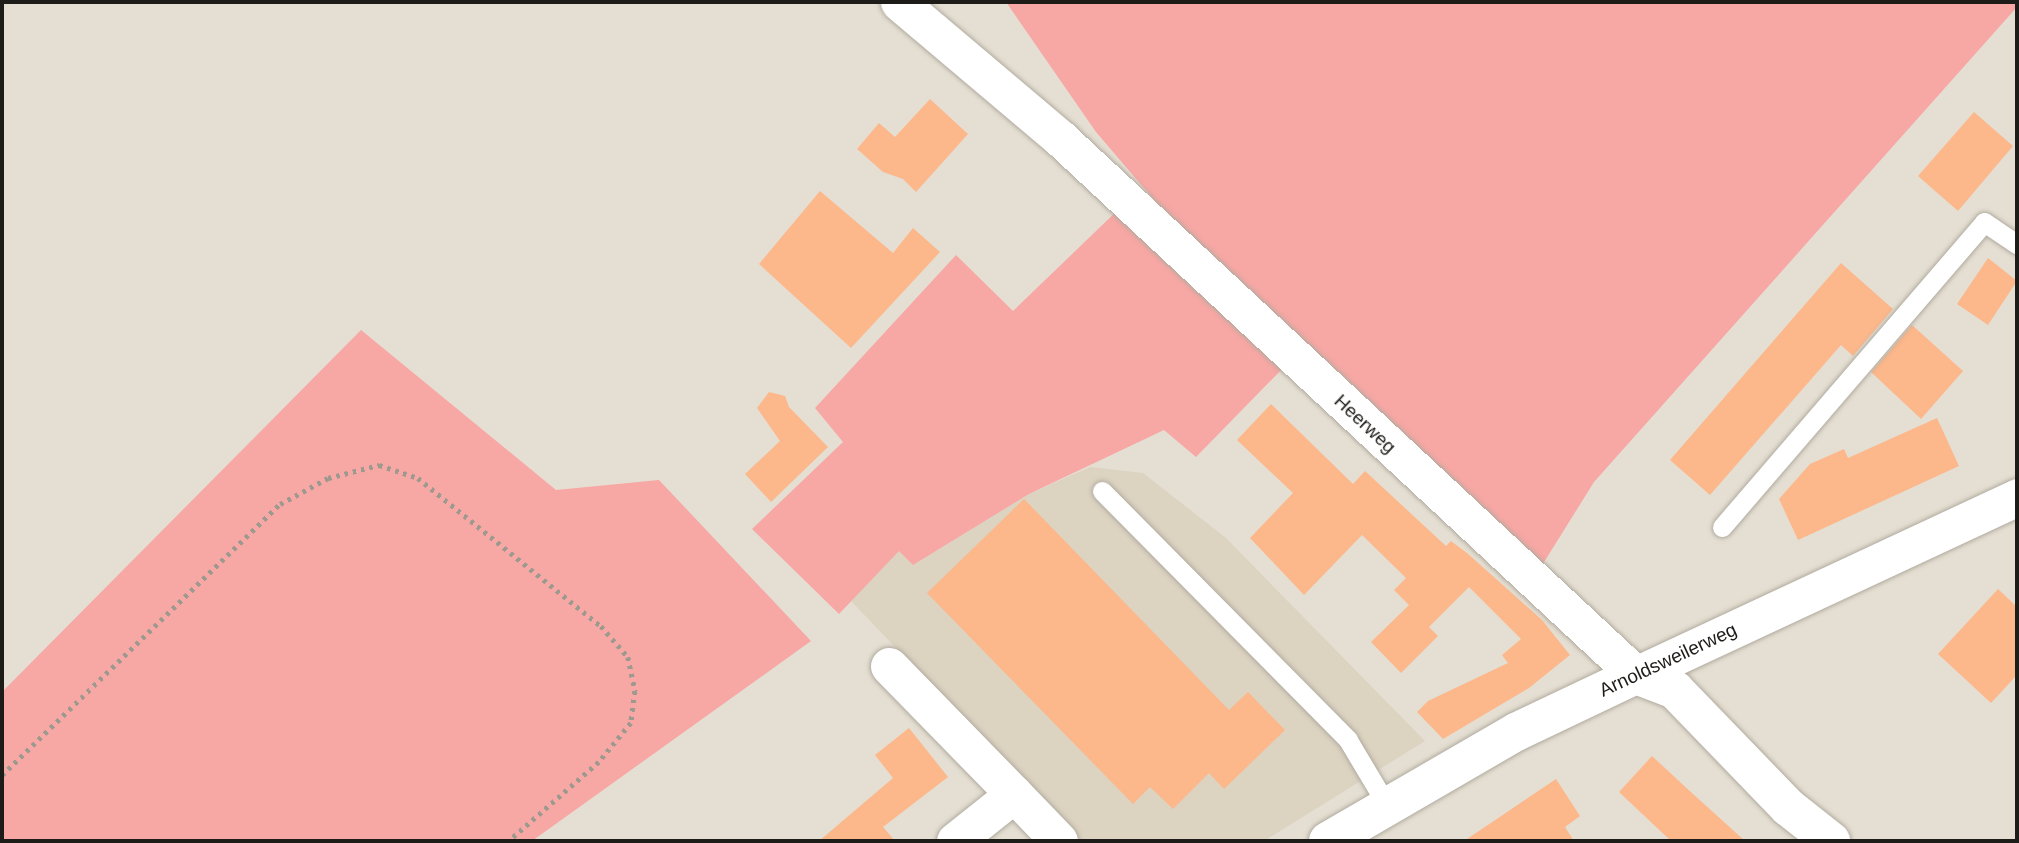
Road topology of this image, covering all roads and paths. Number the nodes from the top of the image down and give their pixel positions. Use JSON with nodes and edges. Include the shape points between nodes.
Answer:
{"nodes":[{"id":1,"x":899,"y":2,"type":"edge"},
{"id":2,"x":2017,"y":244,"type":"edge"},
{"id":3,"x":1102,"y":491,"type":"dead end"},
{"id":4,"x":2017,"y":497,"type":"edge"},
{"id":5,"x":1722,"y":527,"type":"dead end"},
{"id":6,"x":889,"y":666,"type":"dead end"},
{"id":7,"x":1636,"y":675,"type":"junction"},
{"id":8,"x":2,"y":775,"type":"edge"},
{"id":9,"x":1014,"y":794,"type":"junction"},
{"id":10,"x":1388,"y":807,"type":"junction"},
{"id":11,"x":509,"y":841,"type":"edge"},
{"id":12,"x":955,"y":841,"type":"edge"},
{"id":13,"x":1059,"y":841,"type":"edge"},
{"id":14,"x":1328,"y":841,"type":"edge"},
{"id":15,"x":1831,"y":841,"type":"edge"}],
"edges":[{"from":1,"to":7,"type":"street","name":"Heerweg","via":[[1061,139]]},
{"from":2,"to":5,"type":"lane","via":[[1984,222]]},
{"from":3,"to":10,"type":"lane","via":[[1348,740]]},
{"from":4,"to":7,"type":"street","name":"Arnoldsweilerweg"},
{"from":6,"to":9,"type":"street"},
{"from":7,"to":10,"type":"street","name":"Arnoldsweilerweg","via":[[1516,733]]},
{"from":7,"to":15,"type":"street","name":"Heerweg","via":[[1675,690],[1788,807]]},
{"from":8,"to":11,"type":"path","via":[[280,504],[328,478],[379,465],[418,478],[601,626],[628,657],[635,691],[631,723],[599,762]]},
{"from":9,"to":12,"type":"street"},
{"from":9,"to":13,"type":"street"},
{"from":10,"to":14,"type":"street","name":"Arnoldsweilerweg"}]}
